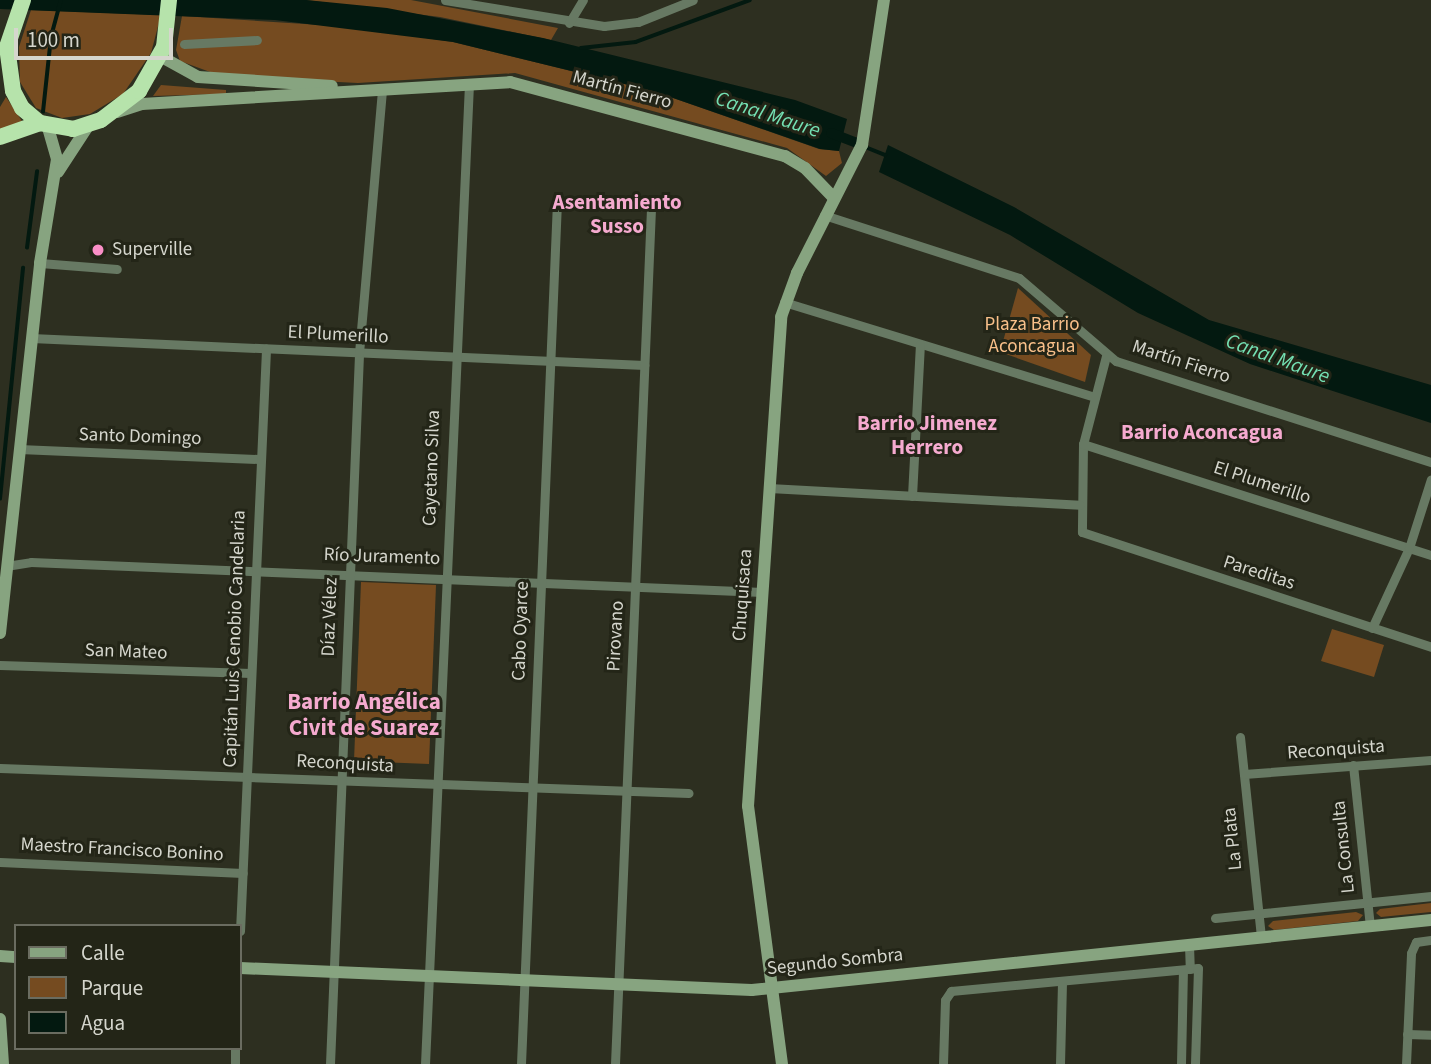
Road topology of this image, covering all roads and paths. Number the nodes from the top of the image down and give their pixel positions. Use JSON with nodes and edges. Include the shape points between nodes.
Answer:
{"nodes":[{"id":1,"x":445,"y":0,"type":"edge"},
{"id":2,"x":583,"y":0,"type":"edge"},
{"id":3,"x":693,"y":0,"type":"edge"},
{"id":4,"x":884,"y":0,"type":"edge"},
{"id":5,"x":21,"y":5,"type":"edge"},
{"id":6,"x":170,"y":8,"type":"edge"},
{"id":7,"x":569,"y":23,"type":"junction"},
{"id":8,"x":257,"y":40,"type":"dead end"},
{"id":9,"x":3,"y":44,"type":"edge"},
{"id":10,"x":184,"y":44,"type":"dead end"},
{"id":11,"x":160,"y":57,"type":"junction"},
{"id":12,"x":8,"y":74,"type":"junction"},
{"id":13,"x":469,"y":83,"type":"junction"},
{"id":14,"x":382,"y":88,"type":"junction"},
{"id":15,"x":0,"y":90,"type":"edge"},
{"id":16,"x":112,"y":114,"type":"junction"},
{"id":17,"x":44,"y":125,"type":"junction"},
{"id":18,"x":88,"y":126,"type":"junction"},
{"id":19,"x":0,"y":137,"type":"edge"},
{"id":20,"x":54,"y":178,"type":"junction"},
{"id":21,"x":834,"y":198,"type":"junction"},
{"id":22,"x":557,"y":200,"type":"dead end"},
{"id":23,"x":651,"y":210,"type":"dead end"},
{"id":24,"x":824,"y":215,"type":"junction"},
{"id":25,"x":40,"y":262,"type":"junction"},
{"id":26,"x":117,"y":269,"type":"dead end"},
{"id":27,"x":785,"y":302,"type":"junction"},
{"id":28,"x":31,"y":338,"type":"junction"},
{"id":29,"x":920,"y":344,"type":"junction"},
{"id":30,"x":266,"y":349,"type":"junction"},
{"id":31,"x":359,"y":353,"type":"junction"},
{"id":32,"x":1105,"y":356,"type":"junction"},
{"id":33,"x":454,"y":357,"type":"junction"},
{"id":34,"x":551,"y":361,"type":"junction"},
{"id":35,"x":644,"y":365,"type":"junction"},
{"id":36,"x":1095,"y":397,"type":"junction"},
{"id":37,"x":1083,"y":444,"type":"junction"},
{"id":38,"x":19,"y":449,"type":"junction"},
{"id":39,"x":259,"y":459,"type":"junction"},
{"id":40,"x":1431,"y":462,"type":"edge"},
{"id":41,"x":1431,"y":479,"type":"edge"},
{"id":42,"x":769,"y":488,"type":"junction"},
{"id":43,"x":912,"y":496,"type":"junction"},
{"id":44,"x":1080,"y":505,"type":"junction"},
{"id":45,"x":1409,"y":548,"type":"junction"},
{"id":46,"x":1431,"y":555,"type":"edge"},
{"id":47,"x":3,"y":566,"type":"edge"},
{"id":48,"x":255,"y":571,"type":"junction"},
{"id":49,"x":349,"y":575,"type":"junction"},
{"id":50,"x":445,"y":579,"type":"junction"},
{"id":51,"x":540,"y":583,"type":"junction"},
{"id":52,"x":636,"y":587,"type":"junction"},
{"id":53,"x":762,"y":592,"type":"junction"},
{"id":54,"x":1372,"y":628,"type":"junction"},
{"id":55,"x":0,"y":633,"type":"edge"},
{"id":56,"x":1431,"y":647,"type":"edge"},
{"id":57,"x":0,"y":665,"type":"edge"},
{"id":58,"x":251,"y":673,"type":"junction"},
{"id":59,"x":1240,"y":737,"type":"dead end"},
{"id":60,"x":1431,"y":760,"type":"edge"},
{"id":61,"x":1353,"y":765,"type":"junction"},
{"id":62,"x":0,"y":768,"type":"edge"},
{"id":63,"x":1244,"y":774,"type":"junction"},
{"id":64,"x":248,"y":777,"type":"junction"},
{"id":65,"x":342,"y":781,"type":"junction"},
{"id":66,"x":437,"y":785,"type":"junction"},
{"id":67,"x":533,"y":789,"type":"junction"},
{"id":68,"x":626,"y":792,"type":"junction"},
{"id":69,"x":689,"y":793,"type":"dead end"},
{"id":70,"x":0,"y":862,"type":"edge"},
{"id":71,"x":243,"y":873,"type":"junction"},
{"id":72,"x":1431,"y":896,"type":"edge"},
{"id":73,"x":1367,"y":903,"type":"junction"},
{"id":74,"x":1259,"y":914,"type":"junction"},
{"id":75,"x":1215,"y":918,"type":"dead end"},
{"id":76,"x":1431,"y":920,"type":"edge"},
{"id":77,"x":240,"y":924,"type":"edge"},
{"id":78,"x":1370,"y":926,"type":"junction"},
{"id":79,"x":1261,"y":937,"type":"junction"},
{"id":80,"x":1431,"y":940,"type":"edge"},
{"id":81,"x":1189,"y":945,"type":"junction"},
{"id":82,"x":242,"y":968,"type":"edge"},
{"id":83,"x":1190,"y":969,"type":"junction"},
{"id":84,"x":334,"y":971,"type":"junction"},
{"id":85,"x":429,"y":975,"type":"junction"},
{"id":86,"x":524,"y":979,"type":"junction"},
{"id":87,"x":1062,"y":981,"type":"junction"},
{"id":88,"x":619,"y":984,"type":"junction"},
{"id":89,"x":773,"y":989,"type":"junction"},
{"id":90,"x":0,"y":1019,"type":"edge"},
{"id":91,"x":0,"y":1029,"type":"edge"},
{"id":92,"x":1407,"y":1034,"type":"junction"},
{"id":93,"x":1431,"y":1035,"type":"edge"},
{"id":94,"x":3,"y":1064,"type":"edge"},
{"id":95,"x":330,"y":1064,"type":"edge"},
{"id":96,"x":425,"y":1064,"type":"edge"},
{"id":97,"x":520,"y":1064,"type":"edge"},
{"id":98,"x":615,"y":1064,"type":"edge"},
{"id":99,"x":782,"y":1064,"type":"edge"},
{"id":100,"x":943,"y":1064,"type":"edge"},
{"id":101,"x":1060,"y":1064,"type":"edge"},
{"id":102,"x":1181,"y":1064,"type":"edge"},
{"id":103,"x":1195,"y":1064,"type":"edge"},
{"id":104,"x":1406,"y":1064,"type":"edge"}],
"edges":[{"from":1,"to":7,"type":"street"},
{"from":2,"to":7,"type":"street"},
{"from":3,"to":7,"type":"street","via":[[638,22],[604,26]]},
{"from":4,"to":21,"type":"street","name":"Chuquisaca","via":[[862,145]]},
{"from":5,"to":9,"type":"highway"},
{"from":6,"to":11,"type":"highway"},
{"from":8,"to":10,"type":"street"},
{"from":9,"to":12,"type":"highway"},
{"from":11,"to":14,"type":"street","name":"Martín Fierro","via":[[179,70],[226,81]]},
{"from":11,"to":16,"type":"highway","via":[[139,91]]},
{"from":12,"to":15,"type":"highway"},
{"from":12,"to":17,"type":"highway","via":[[17,101]]},
{"from":13,"to":14,"type":"street","name":"Martín Fierro"},
{"from":13,"to":21,"type":"street","name":"Martín Fierro","via":[[528,85],[762,148],[797,162]]},
{"from":13,"to":33,"type":"street","name":"Cayetano Silva"},
{"from":14,"to":16,"type":"street","name":"Martín Fierro","via":[[142,104]]},
{"from":14,"to":31,"type":"street","name":"Díaz Vélez"},
{"from":16,"to":18,"type":"highway"},
{"from":17,"to":18,"type":"highway"},
{"from":17,"to":19,"type":"highway"},
{"from":17,"to":20,"type":"street","via":[[57,152]]},
{"from":18,"to":20,"type":"street"},
{"from":20,"to":25,"type":"street"},
{"from":21,"to":24,"type":"street","name":"Chuquisaca"},
{"from":22,"to":34,"type":"street","name":"Cabo Oyarce"},
{"from":23,"to":35,"type":"street","name":"Pirovano"},
{"from":24,"to":27,"type":"street","name":"Chuquisaca"},
{"from":24,"to":32,"type":"street","name":"Martín Fierro","via":[[1019,278]]},
{"from":25,"to":26,"type":"street"},
{"from":25,"to":28,"type":"street"},
{"from":27,"to":29,"type":"street"},
{"from":27,"to":42,"type":"street","name":"Chuquisaca"},
{"from":28,"to":30,"type":"street","name":"El Plumerillo"},
{"from":28,"to":38,"type":"street"},
{"from":29,"to":36,"type":"street"},
{"from":29,"to":43,"type":"street"},
{"from":30,"to":31,"type":"street","name":"El Plumerillo"},
{"from":30,"to":39,"type":"street","name":"Capitán Luis Cenobio Candelaria"},
{"from":31,"to":33,"type":"street","name":"El Plumerillo"},
{"from":31,"to":49,"type":"street","name":"Díaz Vélez"},
{"from":32,"to":36,"type":"street"},
{"from":32,"to":40,"type":"street","name":"Martín Fierro"},
{"from":33,"to":34,"type":"street","name":"El Plumerillo"},
{"from":33,"to":50,"type":"street","name":"Cayetano Silva"},
{"from":34,"to":35,"type":"street","name":"El Plumerillo"},
{"from":34,"to":51,"type":"street","name":"Cabo Oyarce"},
{"from":35,"to":52,"type":"street","name":"Pirovano"},
{"from":36,"to":37,"type":"street"},
{"from":37,"to":44,"type":"street"},
{"from":37,"to":45,"type":"street","name":"El Plumerillo"},
{"from":38,"to":39,"type":"street","name":"Santo Domingo"},
{"from":38,"to":47,"type":"street"},
{"from":39,"to":48,"type":"street","name":"Capitán Luis Cenobio Candelaria"},
{"from":41,"to":45,"type":"street"},
{"from":42,"to":43,"type":"street"},
{"from":42,"to":53,"type":"street","name":"Chuquisaca"},
{"from":43,"to":44,"type":"street"},
{"from":44,"to":54,"type":"street","name":"Pareditas","via":[[1079,528],[1088,536]]},
{"from":45,"to":46,"type":"street","name":"El Plumerillo"},
{"from":45,"to":54,"type":"street"},
{"from":47,"to":48,"type":"street","name":"Río Juramento","via":[[31,562]]},
{"from":47,"to":55,"type":"street"},
{"from":48,"to":49,"type":"street","name":"Río Juramento"},
{"from":48,"to":58,"type":"street","name":"Capitán Luis Cenobio Candelaria"},
{"from":49,"to":50,"type":"street","name":"Río Juramento"},
{"from":49,"to":65,"type":"street","name":"Díaz Vélez"},
{"from":50,"to":51,"type":"street","name":"Río Juramento"},
{"from":50,"to":66,"type":"street","name":"Cayetano Silva"},
{"from":51,"to":52,"type":"street","name":"Río Juramento"},
{"from":51,"to":67,"type":"street","name":"Cabo Oyarce"},
{"from":52,"to":53,"type":"street","name":"Río Juramento"},
{"from":52,"to":68,"type":"street","name":"Pirovano"},
{"from":53,"to":89,"type":"street","name":"Chuquisaca","via":[[748,806]]},
{"from":54,"to":56,"type":"street","name":"Pareditas"},
{"from":57,"to":58,"type":"street","name":"San Mateo"},
{"from":58,"to":64,"type":"street","name":"Capitán Luis Cenobio Candelaria"},
{"from":59,"to":63,"type":"street","name":"La Plata"},
{"from":60,"to":61,"type":"street","name":"Reconquista"},
{"from":61,"to":63,"type":"street","name":"Reconquista"},
{"from":61,"to":73,"type":"street","name":"La Consulta"},
{"from":62,"to":64,"type":"street","name":"Reconquista"},
{"from":63,"to":74,"type":"street","name":"La Plata"},
{"from":64,"to":65,"type":"street","name":"Reconquista"},
{"from":64,"to":71,"type":"street","name":"Capitán Luis Cenobio Candelaria"},
{"from":65,"to":66,"type":"street","name":"Reconquista"},
{"from":65,"to":84,"type":"street","name":"Díaz Vélez"},
{"from":66,"to":67,"type":"street","name":"Reconquista"},
{"from":66,"to":85,"type":"street","name":"Cayetano Silva"},
{"from":67,"to":68,"type":"street","name":"Reconquista"},
{"from":67,"to":86,"type":"street","name":"Cabo Oyarce"},
{"from":68,"to":69,"type":"street","name":"Reconquista"},
{"from":68,"to":88,"type":"street","name":"Pirovano"},
{"from":70,"to":71,"type":"street","name":"Maestro Francisco Bonino"},
{"from":71,"to":77,"type":"street","name":"Capitán Luis Cenobio Candelaria"},
{"from":72,"to":73,"type":"street"},
{"from":73,"to":74,"type":"street"},
{"from":73,"to":78,"type":"street","name":"La Consulta"},
{"from":74,"to":75,"type":"street"},
{"from":74,"to":79,"type":"street","name":"La Plata"},
{"from":76,"to":78,"type":"street","name":"Segundo Sombra"},
{"from":78,"to":79,"type":"street","name":"Segundo Sombra"},
{"from":79,"to":81,"type":"street","name":"Segundo Sombra"},
{"from":80,"to":92,"type":"street","via":[[1416,942],[1411,953]]},
{"from":81,"to":83,"type":"street"},
{"from":81,"to":89,"type":"street","name":"Segundo Sombra"},
{"from":82,"to":84,"type":"street","name":"Segundo Sombra"},
{"from":83,"to":87,"type":"street"},
{"from":83,"to":102,"type":"street"},
{"from":83,"to":103,"type":"street"},
{"from":84,"to":85,"type":"street","name":"Segundo Sombra"},
{"from":84,"to":95,"type":"street","name":"Díaz Vélez"},
{"from":85,"to":86,"type":"street","name":"Segundo Sombra"},
{"from":85,"to":96,"type":"street","name":"Cayetano Silva"},
{"from":86,"to":88,"type":"street","name":"Segundo Sombra"},
{"from":86,"to":97,"type":"street","name":"Cabo Oyarce"},
{"from":87,"to":100,"type":"street","via":[[951,991],[945,1000]]},
{"from":87,"to":101,"type":"street"},
{"from":88,"to":89,"type":"street","name":"Segundo Sombra"},
{"from":88,"to":98,"type":"street","name":"Pirovano"},
{"from":89,"to":99,"type":"street","name":"Chuquisaca"},
{"from":90,"to":91,"type":"street"},
{"from":91,"to":94,"type":"street"},
{"from":92,"to":93,"type":"street"},
{"from":92,"to":104,"type":"street"}]}
